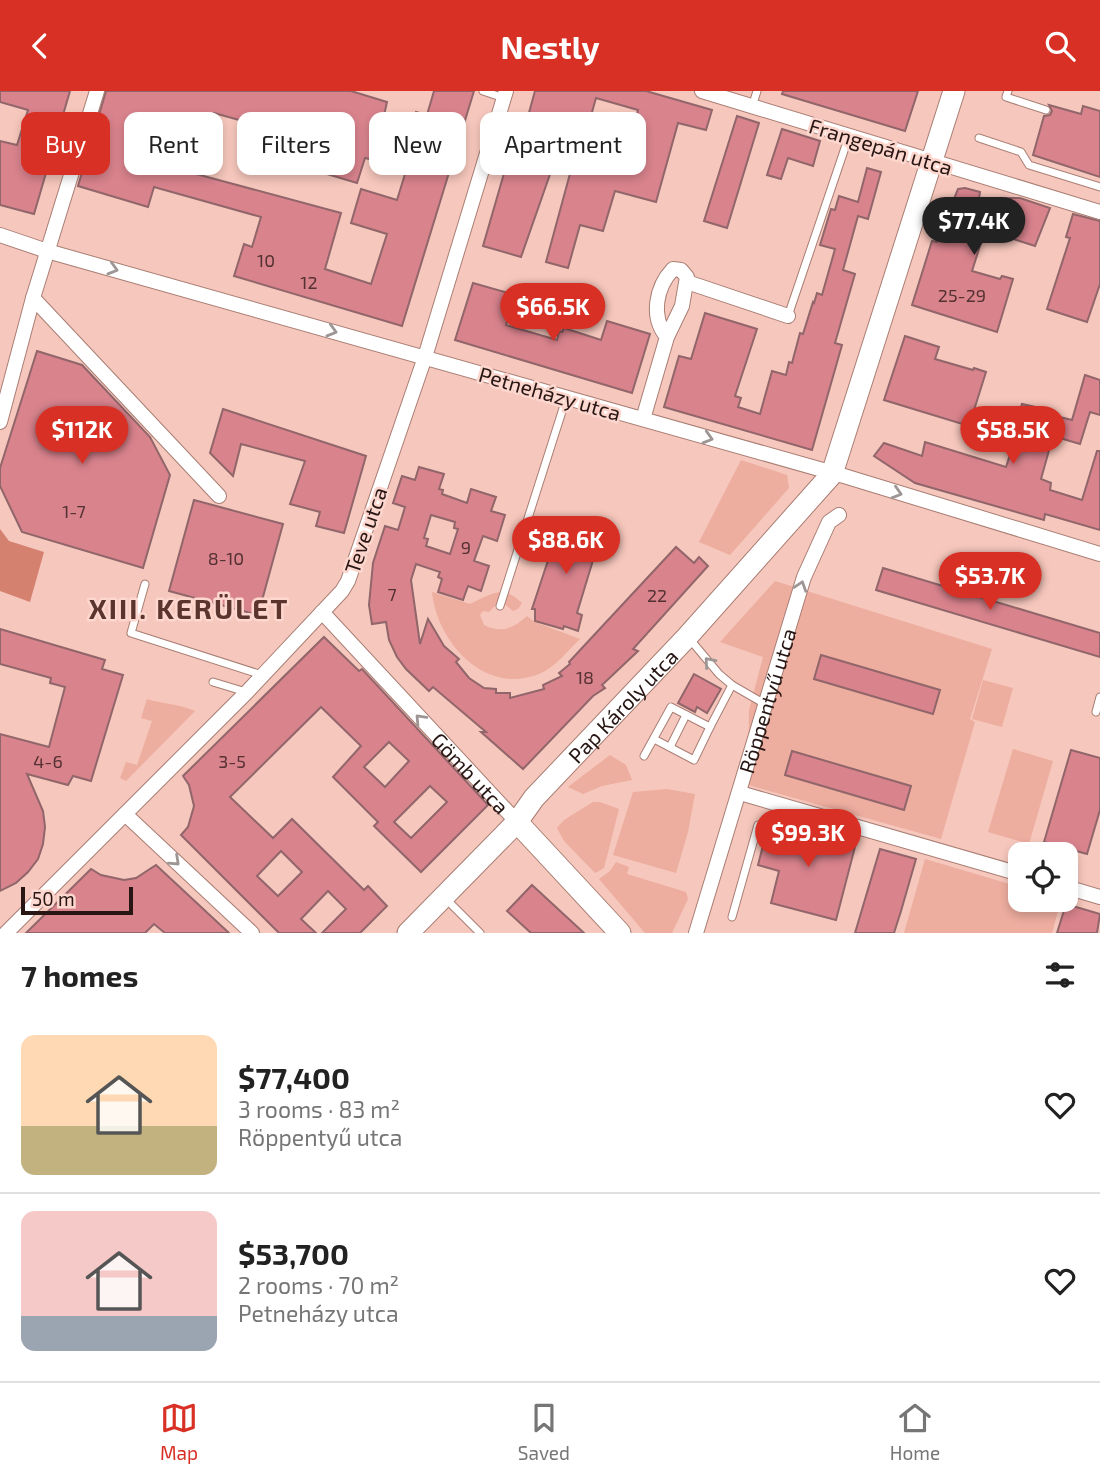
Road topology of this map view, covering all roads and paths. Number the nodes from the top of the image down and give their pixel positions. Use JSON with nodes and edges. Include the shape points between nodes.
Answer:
{"nodes":[{"id":1,"x":97,"y":91,"type":"edge"},
{"id":2,"x":483,"y":91,"type":"edge"},
{"id":3,"x":702,"y":91,"type":"edge"},
{"id":4,"x":757,"y":91,"type":"edge"},
{"id":5,"x":954,"y":91,"type":"edge"},
{"id":6,"x":1008,"y":91,"type":"edge"},
{"id":7,"x":505,"y":94,"type":"edge"},
{"id":8,"x":752,"y":107,"type":"junction"},
{"id":9,"x":1046,"y":110,"type":"dead end"},
{"id":10,"x":849,"y":136,"type":"junction"},
{"id":11,"x":979,"y":138,"type":"dead end"},
{"id":12,"x":933,"y":162,"type":"junction"},
{"id":13,"x":1100,"y":187,"type":"edge"},
{"id":14,"x":1100,"y":212,"type":"edge"},
{"id":15,"x":0,"y":235,"type":"edge"},
{"id":16,"x":47,"y":251,"type":"junction"},
{"id":17,"x":687,"y":282,"type":"junction"},
{"id":18,"x":33,"y":298,"type":"junction"},
{"id":19,"x":788,"y":316,"type":"joint"},
{"id":20,"x":667,"y":337,"type":"junction"},
{"id":21,"x":425,"y":357,"type":"junction"},
{"id":22,"x":566,"y":398,"type":"junction"},
{"id":23,"x":643,"y":419,"type":"junction"},
{"id":24,"x":0,"y":422,"type":"edge"},
{"id":25,"x":832,"y":474,"type":"junction"},
{"id":26,"x":219,"y":496,"type":"dead end"},
{"id":27,"x":839,"y":515,"type":"dead end"},
{"id":28,"x":1100,"y":554,"type":"edge"},
{"id":29,"x":145,"y":584,"type":"dead end"},
{"id":30,"x":500,"y":606,"type":"dead end"},
{"id":31,"x":322,"y":612,"type":"junction"},
{"id":32,"x":688,"y":637,"type":"junction"},
{"id":33,"x":263,"y":675,"type":"junction"},
{"id":34,"x":214,"y":682,"type":"dead end"},
{"id":35,"x":732,"y":685,"type":"junction"},
{"id":36,"x":247,"y":692,"type":"junction"},
{"id":37,"x":1100,"y":697,"type":"edge"},
{"id":38,"x":766,"y":705,"type":"junction"},
{"id":39,"x":1096,"y":712,"type":"dead end"},
{"id":40,"x":687,"y":715,"type":"junction"},
{"id":41,"x":710,"y":727,"type":"junction"},
{"id":42,"x":654,"y":739,"type":"junction"},
{"id":43,"x":670,"y":747,"type":"junction"},
{"id":44,"x":643,"y":756,"type":"dead end"},
{"id":45,"x":740,"y":793,"type":"junction"},
{"id":46,"x":125,"y":814,"type":"junction"},
{"id":47,"x":517,"y":822,"type":"junction"},
{"id":48,"x":758,"y":825,"type":"dead end"},
{"id":49,"x":1008,"y":871,"type":"edge"},
{"id":50,"x":1078,"y":891,"type":"edge"},
{"id":51,"x":443,"y":897,"type":"junction"},
{"id":52,"x":1100,"y":897,"type":"edge"},
{"id":53,"x":732,"y":917,"type":"dead end"},
{"id":54,"x":6,"y":933,"type":"edge"},
{"id":55,"x":252,"y":933,"type":"edge"},
{"id":56,"x":408,"y":933,"type":"edge"},
{"id":57,"x":480,"y":933,"type":"edge"},
{"id":58,"x":620,"y":933,"type":"edge"},
{"id":59,"x":696,"y":933,"type":"edge"}],
"edges":[{"from":1,"to":16,"type":"street"},
{"from":2,"to":7,"type":"lane"},
{"from":3,"to":8,"type":"street","name":"Frangepán utca"},
{"from":4,"to":8,"type":"lane"},
{"from":5,"to":12,"type":"street"},
{"from":6,"to":9,"type":"lane","via":[[1006,97]]},
{"from":7,"to":21,"type":"street","name":"Teve utca"},
{"from":8,"to":10,"type":"street","name":"Frangepán utca"},
{"from":10,"to":12,"type":"street","name":"Frangepán utca"},
{"from":10,"to":19,"type":"lane"},
{"from":11,"to":13,"type":"lane","via":[[1021,152],[1029,166]]},
{"from":12,"to":14,"type":"street","name":"Frangepán utca"},
{"from":12,"to":25,"type":"street"},
{"from":15,"to":16,"type":"street","name":"Petneházy utca"},
{"from":16,"to":18,"type":"street"},
{"from":16,"to":21,"type":"street","name":"Petneházy utca","one_way":true},
{"from":17,"to":19,"type":"street"},
{"from":17,"to":20,"type":"street","via":[[682,306]]},
{"from":17,"to":20,"type":"street","via":[[685,272],[673,269],[662,285],[657,316]]},
{"from":18,"to":24,"type":"street"},
{"from":18,"to":26,"type":"street"},
{"from":20,"to":23,"type":"street"},
{"from":21,"to":22,"type":"street","name":"Petneházy utca"},
{"from":21,"to":31,"type":"street","name":"Teve utca","via":[[348,581]]},
{"from":22,"to":23,"type":"street","name":"Petneházy utca"},
{"from":22,"to":30,"type":"lane"},
{"from":23,"to":25,"type":"street","name":"Petneházy utca","one_way":true},
{"from":25,"to":28,"type":"street","name":"Petneházy utca","one_way":true},
{"from":25,"to":32,"type":"street","name":"Pap Károly utca"},
{"from":38,"to":27,"type":"street","name":"Röppentyű utca","one_way":true,"via":[[804,577],[829,522]]},
{"from":29,"to":33,"type":"lane","via":[[131,633]]},
{"from":31,"to":33,"type":"street","name":"Teve utca"},
{"from":47,"to":31,"type":"street","name":"Gömb utca","one_way":true},
{"from":35,"to":32,"type":"lane","one_way":true},
{"from":32,"to":47,"type":"street","name":"Pap Károly utca","via":[[543,788]]},
{"from":33,"to":36,"type":"street","name":"Teve utca"},
{"from":34,"to":36,"type":"lane"},
{"from":35,"to":38,"type":"lane"},
{"from":35,"to":41,"type":"lane"},
{"from":36,"to":46,"type":"street","name":"Teve utca"},
{"from":37,"to":39,"type":"lane"},
{"from":38,"to":45,"type":"street","name":"Röppentyű utca"},
{"from":40,"to":41,"type":"lane"},
{"from":40,"to":42,"type":"lane","via":[[671,707]]},
{"from":40,"to":43,"type":"lane"},
{"from":41,"to":43,"type":"lane","via":[[694,759]]},
{"from":42,"to":43,"type":"lane"},
{"from":42,"to":44,"type":"lane"},
{"from":45,"to":49,"type":"street"},
{"from":45,"to":59,"type":"street","name":"Röppentyű utca"},
{"from":46,"to":54,"type":"street","name":"Teve utca"},
{"from":46,"to":55,"type":"street","one_way":true},
{"from":47,"to":51,"type":"street","name":"Pap Károly utca"},
{"from":47,"to":58,"type":"street","name":"Gömb utca"},
{"from":48,"to":53,"type":"lane"},
{"from":50,"to":52,"type":"street"},
{"from":51,"to":56,"type":"street","name":"Pap Károly utca"},
{"from":51,"to":57,"type":"lane"}]}
